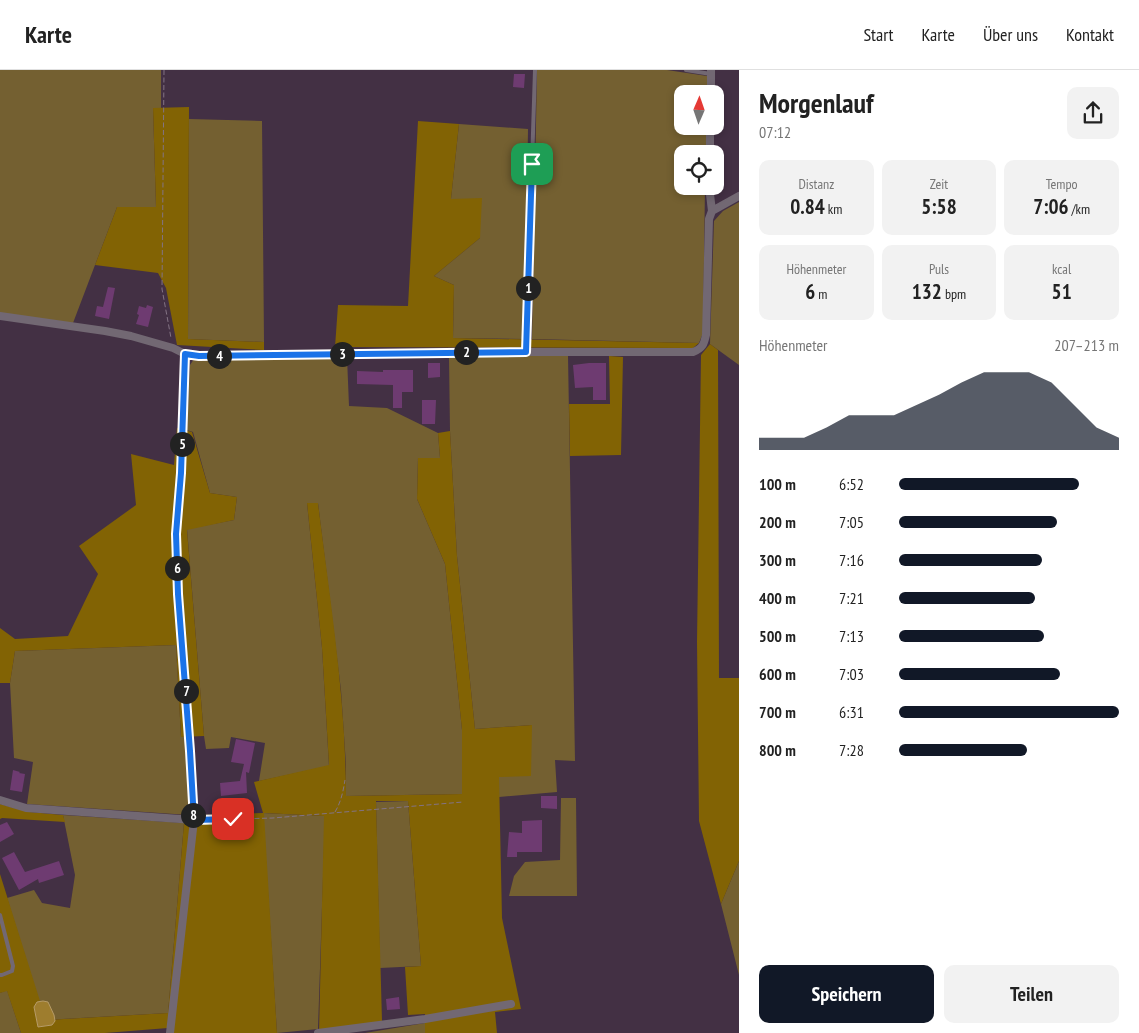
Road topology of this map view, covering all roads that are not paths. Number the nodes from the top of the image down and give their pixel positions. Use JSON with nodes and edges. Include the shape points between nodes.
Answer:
{"nodes":[{"id":1,"x":535,"y":70,"type":"edge"},
{"id":2,"x":686,"y":70,"type":"edge"},
{"id":3,"x":711,"y":72,"type":"edge"},
{"id":4,"x":711,"y":85,"type":"edge"},
{"id":5,"x":710,"y":195,"type":"edge"},
{"id":6,"x":739,"y":196,"type":"edge"},
{"id":7,"x":712,"y":211,"type":"junction"},
{"id":8,"x":0,"y":316,"type":"edge"},
{"id":9,"x":526,"y":352,"type":"junction"},
{"id":10,"x":185,"y":354,"type":"junction"},
{"id":11,"x":0,"y":800,"type":"edge"},
{"id":12,"x":194,"y":820,"type":"junction"},
{"id":13,"x":0,"y":915,"type":"edge"},
{"id":14,"x":0,"y":975,"type":"edge"},
{"id":15,"x":511,"y":1004,"type":"dead end"},
{"id":16,"x":170,"y":1033,"type":"edge"},
{"id":17,"x":318,"y":1033,"type":"edge"}],
"edges":[{"from":1,"to":9,"type":"lane"},
{"from":2,"to":3,"type":"lane"},
{"from":3,"to":4,"type":"street"},
{"from":5,"to":7,"type":"street"},
{"from":6,"to":7,"type":"street"},
{"from":7,"to":9,"type":"street","via":[[709,219],[706,335],[700,349],[684,353]]},
{"from":8,"to":10,"type":"street","via":[[131,336]]},
{"from":9,"to":10,"type":"street"},
{"from":10,"to":12,"type":"street","via":[[176,534]]},
{"from":11,"to":12,"type":"street","via":[[26,808]]},
{"from":12,"to":16,"type":"street"},
{"from":13,"to":14,"type":"lane","via":[[13,966],[12,971]]},
{"from":15,"to":17,"type":"street"}]}
